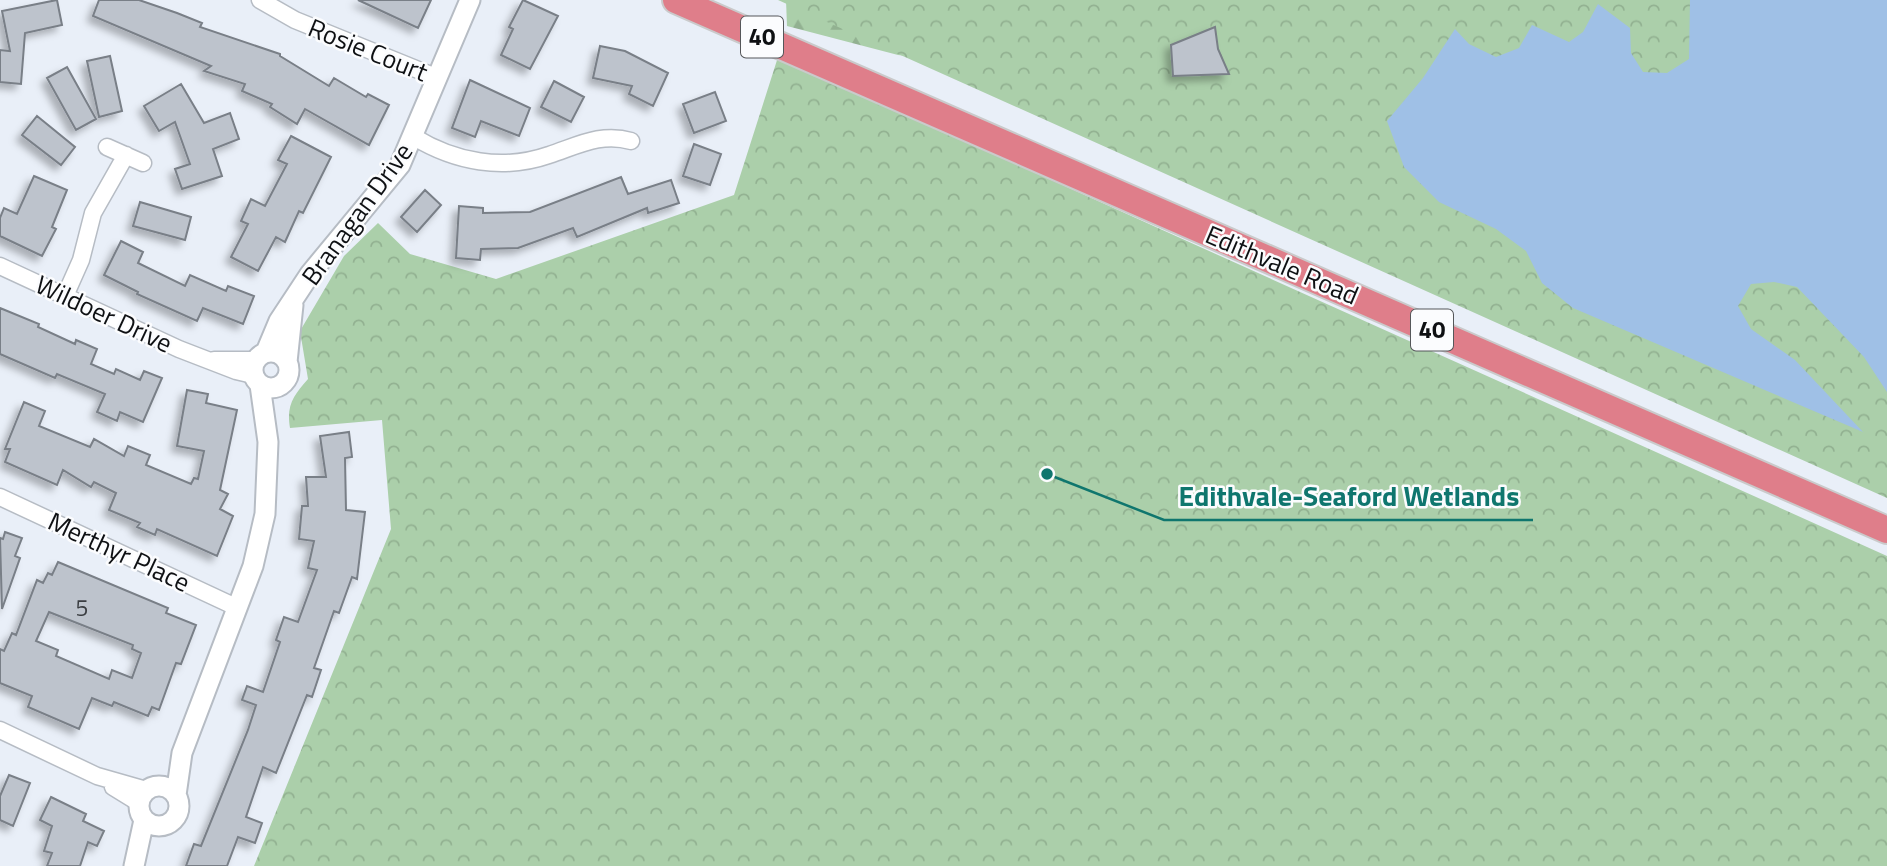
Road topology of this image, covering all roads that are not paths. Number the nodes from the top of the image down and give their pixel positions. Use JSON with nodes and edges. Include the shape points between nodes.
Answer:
{"nodes":[{"id":1,"x":260,"y":0,"type":"edge"},
{"id":2,"x":676,"y":0,"type":"edge"},
{"id":3,"x":471,"y":3,"type":"edge"},
{"id":4,"x":438,"y":78,"type":"junction"},
{"id":5,"x":414,"y":136,"type":"junction"},
{"id":6,"x":631,"y":141,"type":"dead end"},
{"id":7,"x":107,"y":147,"type":"dead end"},
{"id":8,"x":126,"y":155,"type":"junction"},
{"id":9,"x":143,"y":163,"type":"dead end"},
{"id":10,"x":0,"y":266,"type":"edge"},
{"id":11,"x":65,"y":296,"type":"junction"},
{"id":12,"x":293,"y":303,"type":"junction"},
{"id":13,"x":287,"y":362,"type":"junction"},
{"id":14,"x":262,"y":372,"type":"junction"},
{"id":15,"x":0,"y":497,"type":"edge"},
{"id":16,"x":1887,"y":530,"type":"edge"},
{"id":17,"x":239,"y":608,"type":"junction"},
{"id":18,"x":0,"y":730,"type":"edge"},
{"id":19,"x":182,"y":753,"type":"junction"},
{"id":20,"x":176,"y":795,"type":"junction"},
{"id":21,"x":150,"y":805,"type":"junction"},
{"id":22,"x":135,"y":866,"type":"edge"}],
"edges":[{"from":1,"to":4,"type":"street","name":"Rosie Court","via":[[295,20]]},
{"from":2,"to":16,"type":"highway","name":"Edithvale Road","number":"40"},
{"from":3,"to":4,"type":"street","name":"Branagan Drive"},
{"from":4,"to":5,"type":"street","name":"Branagan Drive"},
{"from":5,"to":6,"type":"street","via":[[450,155],[505,163],[545,156],[597,138]]},
{"from":5,"to":12,"type":"street","name":"Branagan Drive","via":[[400,165],[332,244]]},
{"from":7,"to":8,"type":"street"},
{"from":8,"to":9,"type":"street"},
{"from":8,"to":11,"type":"street","via":[[93,213],[81,260]]},
{"from":10,"to":11,"type":"street","name":"Wildoer Drive"},
{"from":11,"to":14,"type":"street","name":"Wildoer Drive","via":[[208,360]]},
{"from":12,"to":13,"type":"street","name":"Branagan Drive"},
{"from":12,"to":14,"type":"street","name":"Branagan Drive","via":[[279,321]]},
{"from":13,"to":14,"type":"street","via":[[279,354]]},
{"from":13,"to":14,"type":"street","via":[[287,379]]},
{"from":14,"to":17,"type":"street","name":"Branagan Drive","via":[[268,442],[265,514]]},
{"from":15,"to":17,"type":"street","name":"Merthyr Place"},
{"from":17,"to":19,"type":"street","name":"Branagan Drive"},
{"from":18,"to":21,"type":"street"},
{"from":19,"to":20,"type":"street","name":"Branagan Drive"},
{"from":19,"to":21,"type":"street","name":"Branagan Drive"},
{"from":20,"to":21,"type":"street","via":[[165,786]]},
{"from":20,"to":21,"type":"street","name":"Branagan Drive","via":[[178,815]]},
{"from":21,"to":22,"type":"street","name":"Branagan Drive"}]}
